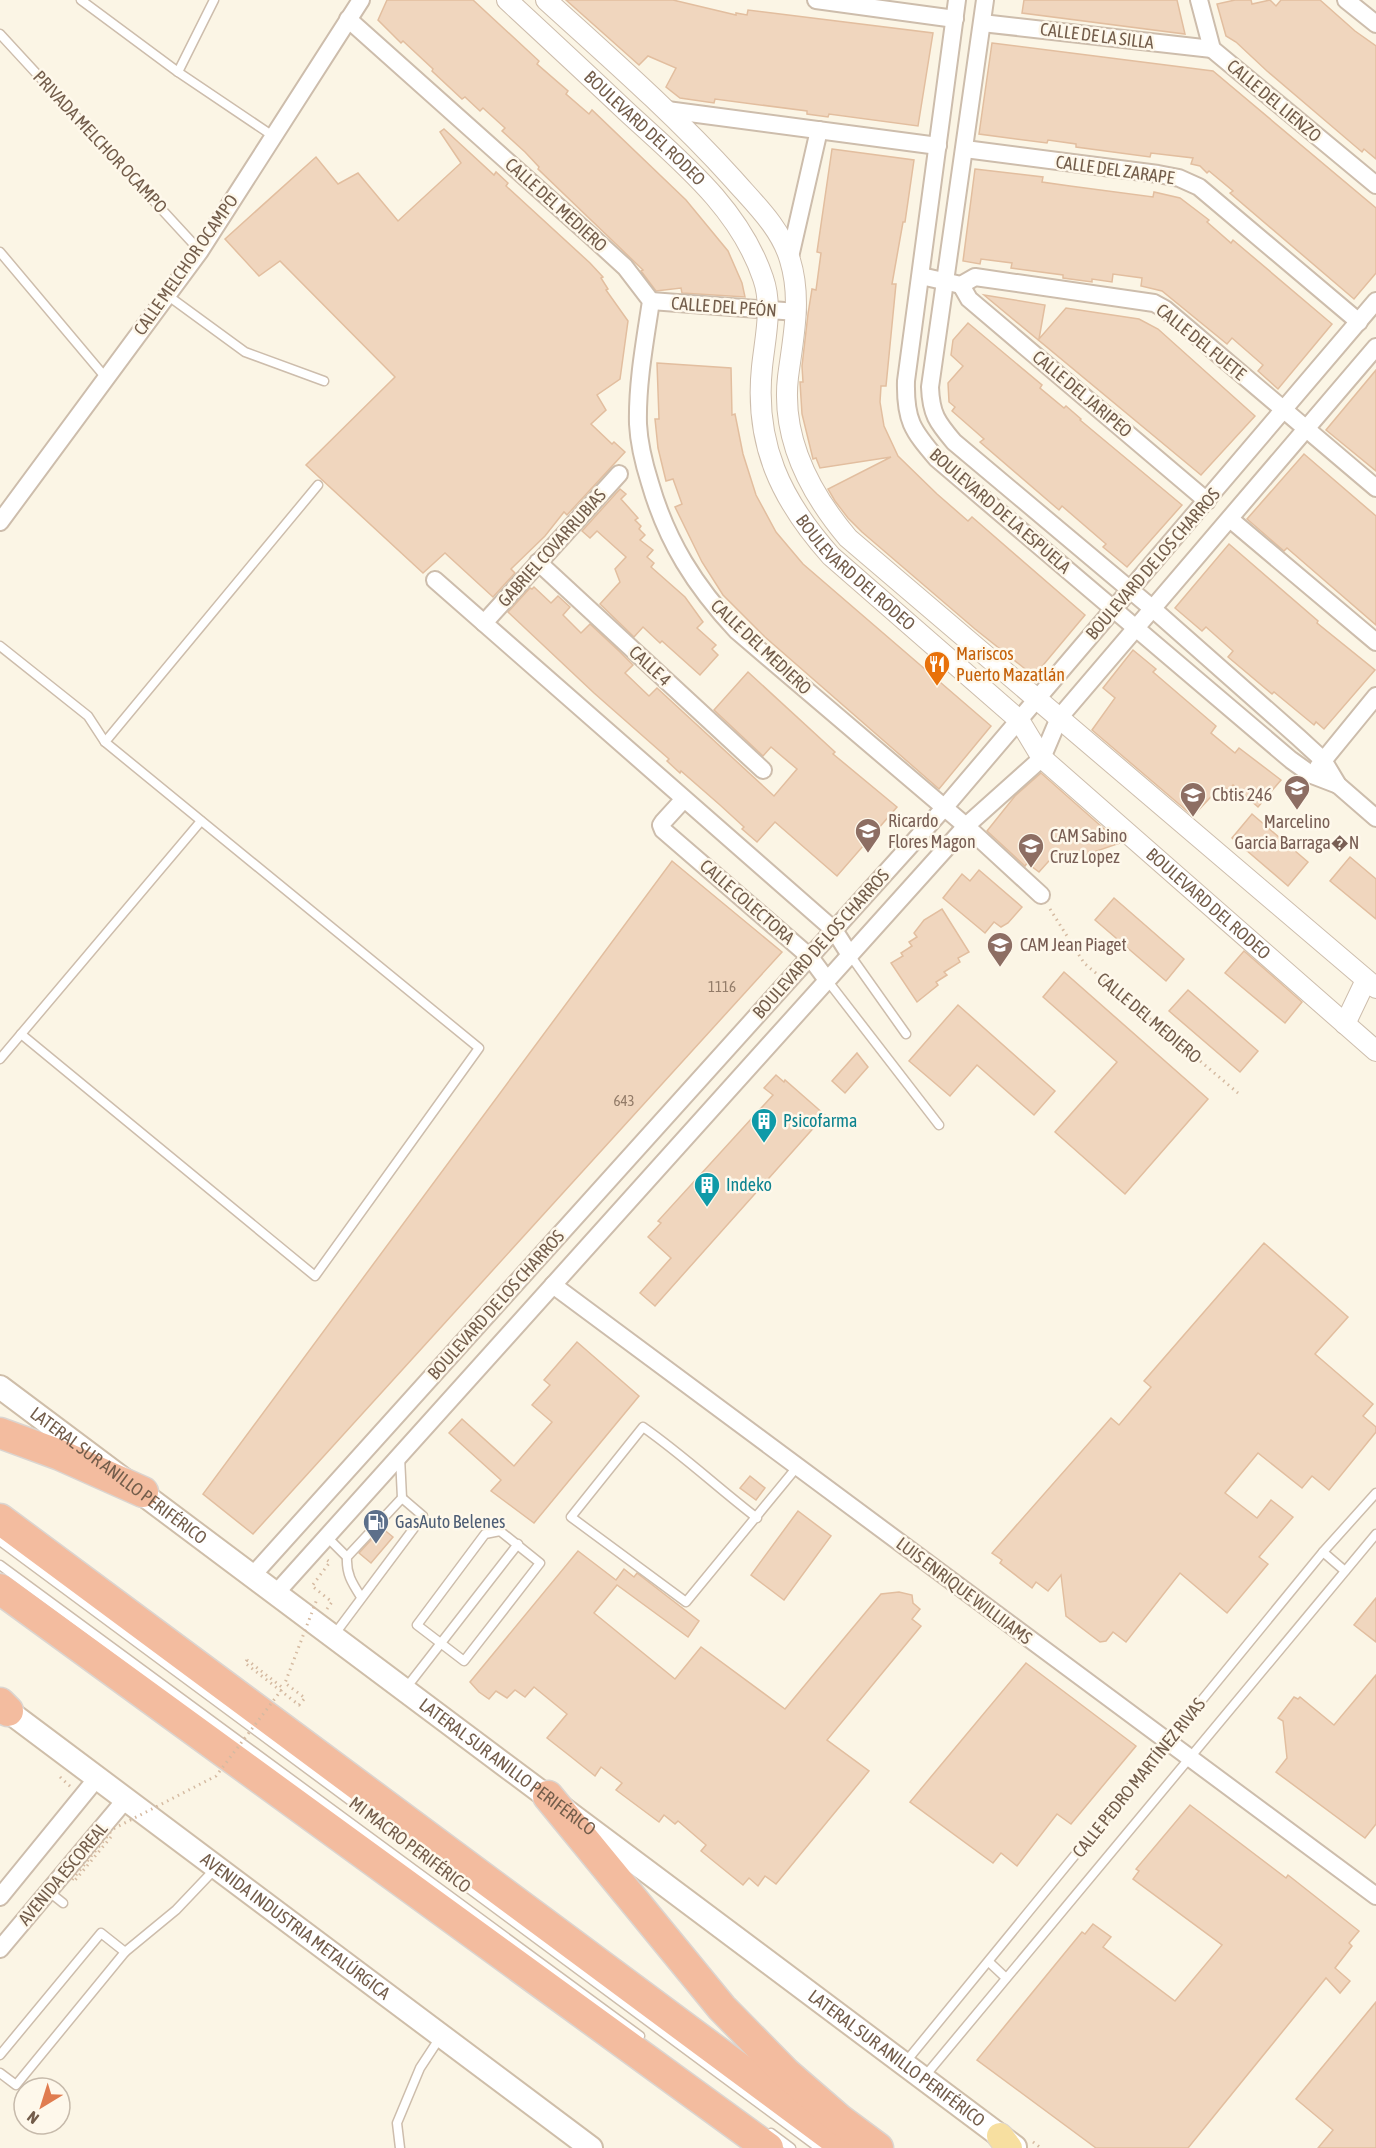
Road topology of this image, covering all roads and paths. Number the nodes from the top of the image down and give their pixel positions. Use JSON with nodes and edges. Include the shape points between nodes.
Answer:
{"nodes":[{"id":1,"x":81,"y":0,"type":"edge"},
{"id":2,"x":214,"y":0,"type":"edge"},
{"id":3,"x":361,"y":0,"type":"edge"},
{"id":4,"x":507,"y":0,"type":"edge"},
{"id":5,"x":546,"y":0,"type":"edge"},
{"id":6,"x":816,"y":0,"type":"edge"},
{"id":7,"x":957,"y":0,"type":"edge"},
{"id":8,"x":985,"y":0,"type":"edge"},
{"id":9,"x":1199,"y":0,"type":"edge"},
{"id":10,"x":1346,"y":0,"type":"edge"},
{"id":11,"x":348,"y":19,"type":"junction"},
{"id":12,"x":955,"y":19,"type":"junction"},
{"id":13,"x":982,"y":23,"type":"junction"},
{"id":14,"x":1376,"y":24,"type":"edge"},
{"id":15,"x":0,"y":34,"type":"edge"},
{"id":16,"x":1212,"y":49,"type":"junction"},
{"id":17,"x":178,"y":72,"type":"junction"},
{"id":18,"x":667,"y":110,"type":"junction"},
{"id":19,"x":819,"y":130,"type":"junction"},
{"id":20,"x":273,"y":136,"type":"junction"},
{"id":21,"x":938,"y":146,"type":"junction"},
{"id":22,"x":965,"y":149,"type":"junction"},
{"id":23,"x":1376,"y":185,"type":"edge"},
{"id":24,"x":200,"y":251,"type":"junction"},
{"id":25,"x":0,"y":252,"type":"edge"},
{"id":26,"x":790,"y":257,"type":"junction"},
{"id":27,"x":921,"y":276,"type":"junction"},
{"id":28,"x":954,"y":283,"type":"junction"},
{"id":29,"x":167,"y":295,"type":"junction"},
{"id":30,"x":651,"y":301,"type":"junction"},
{"id":31,"x":1376,"y":301,"type":"edge"},
{"id":32,"x":768,"y":310,"type":"junction"},
{"id":33,"x":797,"y":312,"type":"junction"},
{"id":34,"x":1359,"y":322,"type":"junction"},
{"id":35,"x":1376,"y":347,"type":"edge"},
{"id":36,"x":106,"y":378,"type":"junction"},
{"id":37,"x":324,"y":381,"type":"dead end"},
{"id":38,"x":1284,"y":410,"type":"junction"},
{"id":39,"x":1306,"y":429,"type":"junction"},
{"id":40,"x":619,"y":474,"type":"dead end"},
{"id":41,"x":318,"y":486,"type":"dead end"},
{"id":42,"x":1376,"y":488,"type":"edge"},
{"id":43,"x":1207,"y":501,"type":"junction"},
{"id":44,"x":1230,"y":519,"type":"junction"},
{"id":45,"x":0,"y":522,"type":"edge"},
{"id":46,"x":538,"y":562,"type":"junction"},
{"id":47,"x":435,"y":580,"type":"dead end"},
{"id":48,"x":1130,"y":591,"type":"junction"},
{"id":49,"x":1114,"y":609,"type":"junction"},
{"id":50,"x":1153,"y":609,"type":"junction"},
{"id":51,"x":484,"y":623,"type":"junction"},
{"id":52,"x":1136,"y":628,"type":"junction"},
{"id":53,"x":1376,"y":642,"type":"edge"},
{"id":54,"x":0,"y":646,"type":"edge"},
{"id":55,"x":1376,"y":696,"type":"edge"},
{"id":56,"x":1037,"y":699,"type":"junction"},
{"id":57,"x":1059,"y":718,"type":"junction"},
{"id":58,"x":1019,"y":720,"type":"junction"},
{"id":59,"x":105,"y":742,"type":"junction"},
{"id":60,"x":1042,"y":758,"type":"junction"},
{"id":61,"x":1323,"y":760,"type":"junction"},
{"id":62,"x":763,"y":770,"type":"dead end"},
{"id":63,"x":1312,"y":775,"type":"junction"},
{"id":64,"x":1338,"y":785,"type":"junction"},
{"id":65,"x":684,"y":799,"type":"junction"},
{"id":66,"x":944,"y":808,"type":"junction"},
{"id":67,"x":1376,"y":818,"type":"edge"},
{"id":68,"x":201,"y":821,"type":"junction"},
{"id":69,"x":966,"y":826,"type":"junction"},
{"id":70,"x":1041,"y":895,"type":"joint"},
{"id":71,"x":834,"y":930,"type":"junction"},
{"id":72,"x":850,"y":955,"type":"junction"},
{"id":73,"x":810,"y":957,"type":"junction"},
{"id":74,"x":827,"y":980,"type":"junction"},
{"id":75,"x":1371,"y":984,"type":"edge"},
{"id":76,"x":1345,"y":1024,"type":"junction"},
{"id":77,"x":21,"y":1034,"type":"junction"},
{"id":78,"x":906,"y":1034,"type":"dead end"},
{"id":79,"x":1376,"y":1051,"type":"edge"},
{"id":80,"x":0,"y":1059,"type":"edge"},
{"id":81,"x":1238,"y":1093,"type":"dead end"},
{"id":82,"x":939,"y":1125,"type":"dead end"},
{"id":83,"x":553,"y":1286,"type":"junction"},
{"id":84,"x":0,"y":1387,"type":"edge"},
{"id":85,"x":0,"y":1432,"type":"edge"},
{"id":86,"x":400,"y":1455,"type":"junction"},
{"id":87,"x":797,"y":1467,"type":"junction"},
{"id":88,"x":143,"y":1492,"type":"junction"},
{"id":89,"x":1376,"y":1493,"type":"edge"},
{"id":90,"x":402,"y":1498,"type":"junction"},
{"id":91,"x":757,"y":1518,"type":"junction"},
{"id":92,"x":0,"y":1519,"type":"edge"},
{"id":93,"x":1376,"y":1534,"type":"edge"},
{"id":94,"x":327,"y":1537,"type":"junction"},
{"id":95,"x":0,"y":1541,"type":"edge"},
{"id":96,"x":518,"y":1544,"type":"junction"},
{"id":97,"x":1323,"y":1552,"type":"junction"},
{"id":98,"x":324,"y":1557,"type":"dead end"},
{"id":99,"x":347,"y":1557,"type":"junction"},
{"id":100,"x":0,"y":1565,"type":"edge"},
{"id":101,"x":1345,"y":1571,"type":"junction"},
{"id":102,"x":253,"y":1575,"type":"junction"},
{"id":103,"x":0,"y":1589,"type":"edge"},
{"id":104,"x":277,"y":1593,"type":"junction"},
{"id":105,"x":309,"y":1593,"type":"dead end"},
{"id":106,"x":361,"y":1597,"type":"junction"},
{"id":107,"x":325,"y":1629,"type":"junction"},
{"id":108,"x":440,"y":1644,"type":"junction"},
{"id":109,"x":405,"y":1689,"type":"junction"},
{"id":110,"x":2,"y":1710,"type":"edge"},
{"id":111,"x":1168,"y":1742,"type":"junction"},
{"id":112,"x":1189,"y":1758,"type":"junction"},
{"id":113,"x":97,"y":1778,"type":"junction"},
{"id":114,"x":548,"y":1796,"type":"junction"},
{"id":115,"x":126,"y":1799,"type":"junction"},
{"id":116,"x":111,"y":1837,"type":"dead end"},
{"id":117,"x":216,"y":1867,"type":"junction"},
{"id":118,"x":48,"y":1891,"type":"junction"},
{"id":119,"x":1376,"y":1896,"type":"edge"},
{"id":120,"x":0,"y":1897,"type":"edge"},
{"id":121,"x":63,"y":1903,"type":"dead end"},
{"id":122,"x":0,"y":1949,"type":"edge"},
{"id":123,"x":125,"y":1952,"type":"junction"},
{"id":124,"x":989,"y":1962,"type":"junction"},
{"id":125,"x":1006,"y":1978,"type":"junction"},
{"id":126,"x":442,"y":2036,"type":"junction"},
{"id":127,"x":647,"y":2041,"type":"dead end"},
{"id":128,"x":0,"y":2055,"type":"edge"},
{"id":129,"x":903,"y":2064,"type":"junction"},
{"id":130,"x":0,"y":2073,"type":"edge"},
{"id":131,"x":922,"y":2079,"type":"junction"},
{"id":132,"x":765,"y":2137,"type":"edge"},
{"id":133,"x":1008,"y":2144,"type":"edge"},
{"id":134,"x":400,"y":2148,"type":"edge"},
{"id":135,"x":591,"y":2148,"type":"edge"},
{"id":136,"x":792,"y":2148,"type":"edge"},
{"id":137,"x":819,"y":2148,"type":"edge"},
{"id":138,"x":847,"y":2148,"type":"edge"},
{"id":139,"x":878,"y":2148,"type":"edge"}],
"edges":[{"from":1,"to":17,"type":"lane"},
{"from":2,"to":17,"type":"lane"},
{"from":3,"to":11,"type":"street","name":"CALLE MELCHOR OCAMPO"},
{"from":4,"to":32,"type":"street","name":"BOULEVARD DEL RODEO","via":[[698,178],[728,212],[763,279]]},
{"from":5,"to":18,"type":"street","name":"BOULEVARD DEL RODEO"},
{"from":6,"to":12,"type":"street"},
{"from":7,"to":12,"type":"street","name":"BOULEVARD DE LA ESPUELA"},
{"from":8,"to":13,"type":"street","name":"BOULEVARD DE LA ESPUELA"},
{"from":9,"to":16,"type":"street","name":"CALLE DEL LIENZO"},
{"from":10,"to":14,"type":"street"},
{"from":11,"to":20,"type":"street","name":"CALLE MELCHOR OCAMPO"},
{"from":11,"to":30,"type":"street","name":"CALLE DEL MEDIERO","via":[[625,267]]},
{"from":12,"to":21,"type":"street","name":"BOULEVARD DE LA ESPUELA"},
{"from":13,"to":16,"type":"street","name":"CALLE DE LA SILLA"},
{"from":13,"to":22,"type":"street","name":"BOULEVARD DE LA ESPUELA"},
{"from":15,"to":24,"type":"lane","name":"PRIVADA MELCHOR OCAMPO"},
{"from":16,"to":23,"type":"street","name":"CALLE DEL LIENZO"},
{"from":17,"to":20,"type":"lane"},
{"from":18,"to":19,"type":"street"},
{"from":18,"to":26,"type":"street","name":"BOULEVARD DEL RODEO","via":[[768,219]]},
{"from":19,"to":21,"type":"street"},
{"from":19,"to":26,"type":"street","name":"BOULEVARD DEL RODEO"},
{"from":20,"to":24,"type":"street","name":"CALLE MELCHOR OCAMPO"},
{"from":21,"to":27,"type":"street","name":"BOULEVARD DE LA ESPUELA"},
{"from":22,"to":28,"type":"street","name":"BOULEVARD DE LA ESPUELA"},
{"from":22,"to":34,"type":"street","name":"CALLE DEL ZARAPE","via":[[1179,178],[1218,202]]},
{"from":24,"to":29,"type":"street","name":"CALLE MELCHOR OCAMPO"},
{"from":25,"to":36,"type":"lane"},
{"from":26,"to":33,"type":"street","name":"BOULEVARD DEL RODEO"},
{"from":27,"to":28,"type":"street","name":"CALLE DEL FUETE"},
{"from":27,"to":49,"type":"street","name":"BOULEVARD DE LA ESPUELA","via":[[906,381],[909,420],[919,438],[937,459]]},
{"from":28,"to":38,"type":"street","name":"CALLE DEL FUETE","via":[[975,277],[1154,303]]},
{"from":28,"to":43,"type":"street","name":"CALLE DEL JARIPEO"},
{"from":28,"to":48,"type":"street","name":"BOULEVARD DE LA ESPUELA","via":[[930,387],[931,406],[940,425],[954,442]]},
{"from":29,"to":36,"type":"street","name":"CALLE MELCHOR OCAMPO"},
{"from":29,"to":37,"type":"lane","via":[[245,352]]},
{"from":30,"to":32,"type":"street","name":"CALLE DEL PEÓN"},
{"from":30,"to":66,"type":"street","name":"CALLE DEL MEDIERO","via":[[642,356],[639,434],[654,499],[687,570],[737,631]]},
{"from":31,"to":34,"type":"street","name":"BOULEVARD DE LOS CHARROS"},
{"from":32,"to":33,"type":"street","name":"CALLE DEL PEÓN"},
{"from":32,"to":58,"type":"street","name":"BOULEVARD DEL RODEO","via":[[761,414],[771,460],[794,510],[831,556]]},
{"from":33,"to":56,"type":"street","name":"BOULEVARD DEL RODEO","via":[[787,412],[793,441],[815,494],[848,538]]},
{"from":34,"to":38,"type":"street","name":"BOULEVARD DE LOS CHARROS"},
{"from":35,"to":39,"type":"street","name":"BOULEVARD DE LOS CHARROS"},
{"from":36,"to":45,"type":"street","name":"CALLE MELCHOR OCAMPO"},
{"from":38,"to":39,"type":"street","name":"CALLE DEL FUETE"},
{"from":38,"to":43,"type":"street","name":"BOULEVARD DE LOS CHARROS"},
{"from":39,"to":42,"type":"street","name":"CALLE DEL FUETE"},
{"from":39,"to":44,"type":"street","name":"BOULEVARD DE LOS CHARROS"},
{"from":40,"to":46,"type":"street","name":"GABRIEL COVARRUBIAS"},
{"from":41,"to":59,"type":"lane"},
{"from":43,"to":48,"type":"street","name":"BOULEVARD DE LOS CHARROS"},
{"from":44,"to":50,"type":"street","name":"BOULEVARD DE LOS CHARROS"},
{"from":44,"to":53,"type":"street"},
{"from":46,"to":51,"type":"street","name":"GABRIEL COVARRUBIAS"},
{"from":46,"to":62,"type":"street","name":"CALLE 4"},
{"from":47,"to":51,"type":"street","name":"CALLE COLECTORA"},
{"from":48,"to":49,"type":"street","name":"BOULEVARD DE LOS CHARROS"},
{"from":48,"to":50,"type":"street","name":"BOULEVARD DE LA ESPUELA"},
{"from":49,"to":52,"type":"street","name":"BOULEVARD DE LA ESPUELA"},
{"from":49,"to":56,"type":"street","name":"BOULEVARD DE LOS CHARROS"},
{"from":50,"to":52,"type":"street","name":"BOULEVARD DE LOS CHARROS"},
{"from":50,"to":61,"type":"street","name":"BOULEVARD DE LA ESPUELA"},
{"from":51,"to":65,"type":"street","name":"CALLE COLECTORA"},
{"from":52,"to":57,"type":"street","name":"BOULEVARD DE LOS CHARROS"},
{"from":52,"to":63,"type":"street","name":"BOULEVARD DE LA ESPUELA"},
{"from":54,"to":59,"type":"lane","via":[[87,716]]},
{"from":55,"to":61,"type":"street"},
{"from":56,"to":57,"type":"street","name":"BOULEVARD DEL RODEO"},
{"from":56,"to":58,"type":"street","name":"BOULEVARD DE LOS CHARROS"},
{"from":57,"to":60,"type":"street","name":"BOULEVARD DE LOS CHARROS"},
{"from":57,"to":75,"type":"street","name":"BOULEVARD DEL RODEO"},
{"from":58,"to":60,"type":"street","name":"BOULEVARD DEL RODEO"},
{"from":58,"to":66,"type":"street","name":"BOULEVARD DE LOS CHARROS"},
{"from":59,"to":68,"type":"lane"},
{"from":60,"to":69,"type":"street","name":"BOULEVARD DE LOS CHARROS"},
{"from":60,"to":76,"type":"street","name":"BOULEVARD DEL RODEO"},
{"from":61,"to":63,"type":"street"},
{"from":61,"to":64,"type":"street","name":"BOULEVARD DE LA ESPUELA"},
{"from":63,"to":64,"type":"street","name":"BOULEVARD DE LA ESPUELA"},
{"from":64,"to":67,"type":"street"},
{"from":65,"to":71,"type":"street","name":"CALLE COLECTORA"},
{"from":65,"to":73,"type":"street","name":"CALLE COLECTORA","via":[[663,822],[663,830]]},
{"from":66,"to":69,"type":"street","name":"CALLE DEL MEDIERO"},
{"from":66,"to":71,"type":"street","name":"BOULEVARD DE LOS CHARROS"},
{"from":68,"to":77,"type":"lane"},
{"from":68,"to":77,"type":"lane","via":[[479,1048],[315,1276]]},
{"from":69,"to":70,"type":"street","name":"CALLE DEL MEDIERO"},
{"from":69,"to":72,"type":"street","name":"BOULEVARD DE LOS CHARROS"},
{"from":70,"to":81,"type":"path","name":"CALLE DEL MEDIERO","via":[[1084,963]]},
{"from":71,"to":72,"type":"street","name":"CALLE COLECTORA"},
{"from":71,"to":73,"type":"street","name":"BOULEVARD DE LOS CHARROS"},
{"from":72,"to":74,"type":"street","name":"BOULEVARD DE LOS CHARROS"},
{"from":72,"to":78,"type":"lane"},
{"from":73,"to":74,"type":"street","name":"CALLE COLECTORA"},
{"from":73,"to":102,"type":"street","name":"BOULEVARD DE LOS CHARROS"},
{"from":74,"to":82,"type":"lane","name":"CALLE COLECTORA"},
{"from":74,"to":83,"type":"street","name":"BOULEVARD DE LOS CHARROS"},
{"from":75,"to":76,"type":"street"},
{"from":76,"to":79,"type":"street","name":"BOULEVARD DEL RODEO"},
{"from":77,"to":80,"type":"lane"},
{"from":83,"to":86,"type":"street","name":"BOULEVARD DE LOS CHARROS"},
{"from":83,"to":87,"type":"street","name":"LUIS ENRIQUE WILLIIAMS"},
{"from":84,"to":88,"type":"main road","name":"LATERAL SUR ANILLO PERIFÉRICO"},
{"from":85,"to":88,"type":"highway"},
{"from":86,"to":90,"type":"lane"},
{"from":86,"to":94,"type":"street","name":"BOULEVARD DE LOS CHARROS"},
{"from":87,"to":91,"type":"lane"},
{"from":87,"to":111,"type":"street","name":"LUIS ENRIQUE WILLIIAMS"},
{"from":88,"to":102,"type":"main road","name":"LATERAL SUR ANILLO PERIFÉRICO"},
{"from":89,"to":97,"type":"lane","name":"CALLE PEDRO MARTÍNEZ RIVAS"},
{"from":90,"to":99,"type":"lane"},
{"from":90,"to":106,"type":"lane","via":[[423,1516]]},
{"from":91,"to":91,"type":"lane","via":[[643,1427],[571,1517],[686,1602]]},
{"from":92,"to":138,"type":"highway"},
{"from":93,"to":101,"type":"lane","name":"CALLE PEDRO MARTÍNEZ RIVAS"},
{"from":94,"to":99,"type":"lane"},
{"from":94,"to":104,"type":"street","name":"BOULEVARD DE LOS CHARROS"},
{"from":95,"to":137,"type":"lane","name":"MI MACRO PERIFÉRICO"},
{"from":96,"to":108,"type":"lane"},
{"from":96,"to":108,"type":"lane","via":[[500,1531],[485,1534],[417,1625]]},
{"from":96,"to":108,"type":"lane","via":[[540,1563],[464,1661]]},
{"from":97,"to":101,"type":"lane"},
{"from":97,"to":111,"type":"lane","name":"CALLE PEDRO MARTÍNEZ RIVAS"},
{"from":98,"to":107,"type":"path","via":[[330,1562],[312,1586],[332,1602]]},
{"from":99,"to":106,"type":"lane","via":[[346,1569]]},
{"from":100,"to":127,"type":"lane","name":"MI MACRO PERIFÉRICO"},
{"from":101,"to":112,"type":"lane","name":"CALLE PEDRO MARTÍNEZ RIVAS"},
{"from":102,"to":104,"type":"main road","name":"LATERAL SUR ANILLO PERIFÉRICO"},
{"from":103,"to":132,"type":"highway"},
{"from":104,"to":107,"type":"main road","name":"LATERAL SUR ANILLO PERIFÉRICO"},
{"from":105,"to":116,"type":"path","bridge":true,"via":[[317,1599],[285,1683],[305,1698],[299,1705],[290,1698],[281,1691],[272,1684],[245,1663],[247,1660],[283,1688],[276,1697],[270,1706],[216,1776],[113,1829],[72,1880]]},
{"from":106,"to":107,"type":"lane"},
{"from":107,"to":109,"type":"main road","name":"LATERAL SUR ANILLO PERIFÉRICO"},
{"from":108,"to":109,"type":"lane"},
{"from":109,"to":114,"type":"main road","name":"LATERAL SUR ANILLO PERIFÉRICO"},
{"from":110,"to":113,"type":"main road","name":"AVENIDA INDUSTRIA METALÚRGICA"},
{"from":111,"to":112,"type":"street","name":"LUIS ENRIQUE WILLIIAMS"},
{"from":111,"to":124,"type":"lane","name":"CALLE PEDRO MARTÍNEZ RIVAS"},
{"from":112,"to":119,"type":"street","name":"LUIS ENRIQUE WILLIIAMS"},
{"from":112,"to":125,"type":"lane","name":"CALLE PEDRO MARTÍNEZ RIVAS"},
{"from":113,"to":115,"type":"main road","name":"AVENIDA INDUSTRIA METALÚRGICA"},
{"from":113,"to":120,"type":"street","name":"AVENIDA ESCOREAL"},
{"from":114,"to":129,"type":"main road","name":"LATERAL SUR ANILLO PERIFÉRICO"},
{"from":114,"to":139,"type":"highway","via":[[738,2025],[812,2097]]},
{"from":115,"to":117,"type":"main road","name":"AVENIDA INDUSTRIA METALÚRGICA"},
{"from":115,"to":118,"type":"street","name":"AVENIDA ESCOREAL"},
{"from":117,"to":123,"type":"lane","via":[[176,1910]]},
{"from":117,"to":126,"type":"main road","name":"AVENIDA INDUSTRIA METALÚRGICA"},
{"from":118,"to":121,"type":"lane"},
{"from":118,"to":122,"type":"street","name":"AVENIDA ESCOREAL"},
{"from":123,"to":128,"type":"lane","via":[[101,1933]]},
{"from":123,"to":130,"type":"lane","via":[[16,2085]]},
{"from":124,"to":125,"type":"lane"},
{"from":124,"to":129,"type":"lane","name":"CALLE PEDRO MARTÍNEZ RIVAS"},
{"from":125,"to":131,"type":"lane","name":"CALLE PEDRO MARTÍNEZ RIVAS"},
{"from":126,"to":134,"type":"lane","via":[[420,2068],[397,2123]]},
{"from":126,"to":135,"type":"main road","name":"AVENIDA INDUSTRIA METALÚRGICA"},
{"from":129,"to":131,"type":"main road","name":"LATERAL SUR ANILLO PERIFÉRICO"},
{"from":131,"to":133,"type":"main road","name":"LATERAL SUR ANILLO PERIFÉRICO"},
{"from":132,"to":136,"type":"lane"}]}
